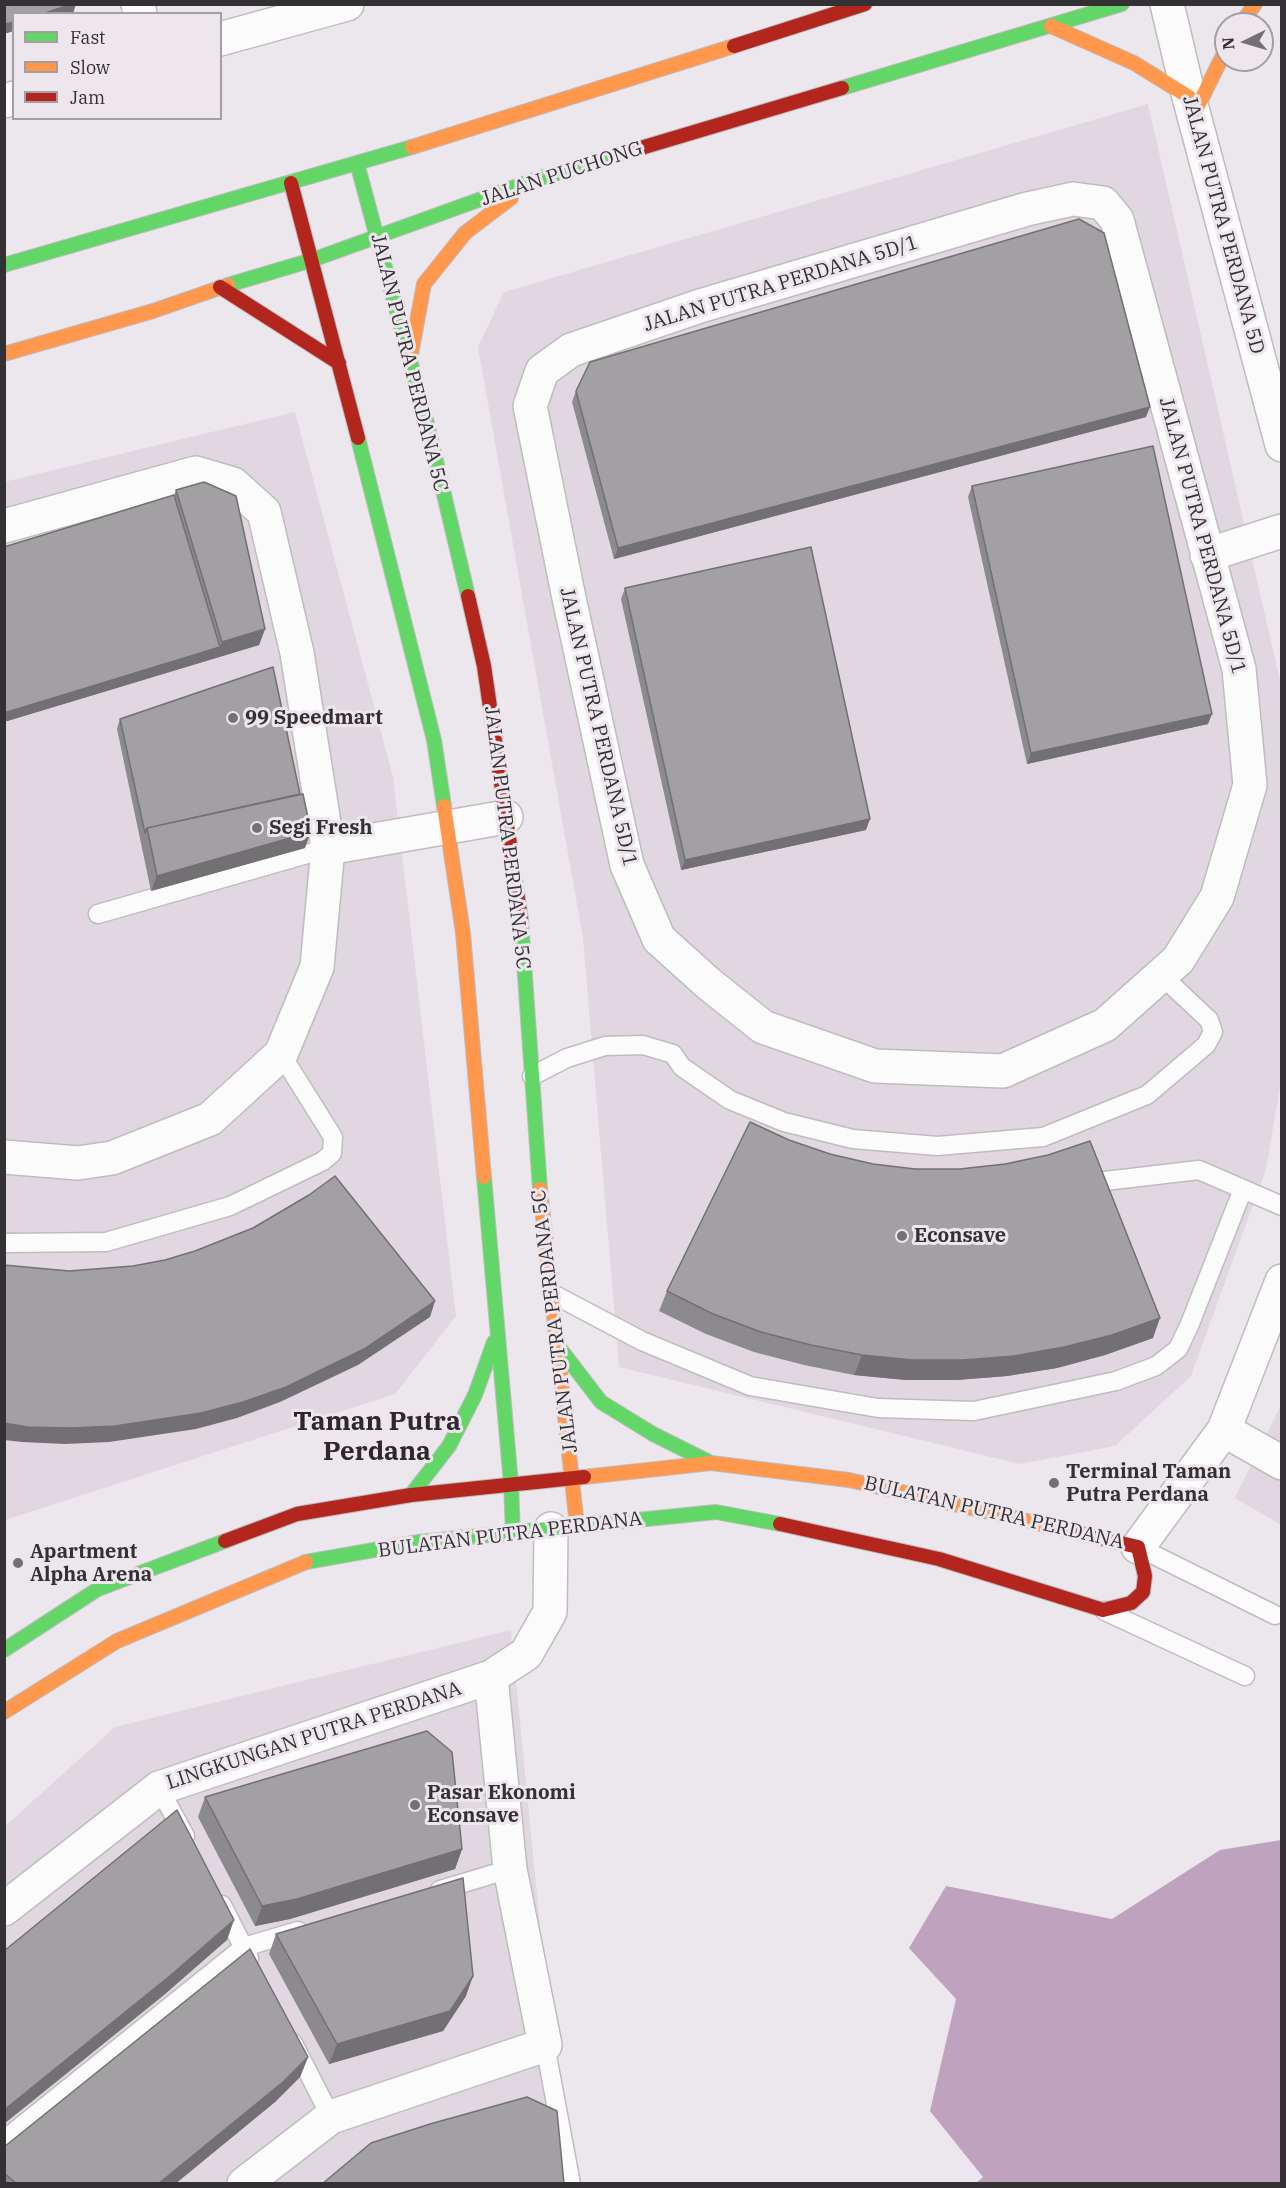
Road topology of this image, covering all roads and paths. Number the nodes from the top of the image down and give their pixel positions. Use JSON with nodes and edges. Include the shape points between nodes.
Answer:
{"nodes":[{"id":1,"x":347,"y":4,"type":"edge"},
{"id":2,"x":865,"y":4,"type":"edge"},
{"id":3,"x":1122,"y":4,"type":"edge"},
{"id":4,"x":1167,"y":4,"type":"edge"},
{"id":5,"x":1051,"y":26,"type":"junction"},
{"id":6,"x":222,"y":38,"type":"edge"},
{"id":7,"x":1214,"y":69,"type":"edge"},
{"id":8,"x":1192,"y":106,"type":"junction"},
{"id":9,"x":357,"y":163,"type":"junction"},
{"id":10,"x":534,"y":180,"type":"junction"},
{"id":11,"x":291,"y":183,"type":"junction"},
{"id":12,"x":377,"y":236,"type":"junction"},
{"id":13,"x":312,"y":260,"type":"junction"},
{"id":14,"x":4,"y":265,"type":"edge"},
{"id":15,"x":220,"y":287,"type":"junction"},
{"id":16,"x":4,"y":354,"type":"edge"},
{"id":17,"x":410,"y":358,"type":"junction"},
{"id":18,"x":339,"y":363,"type":"junction"},
{"id":19,"x":1281,"y":445,"type":"edge"},
{"id":20,"x":4,"y":526,"type":"edge"},
{"id":21,"x":1281,"y":531,"type":"edge"},
{"id":22,"x":1208,"y":555,"type":"junction"},
{"id":23,"x":506,"y":817,"type":"junction"},
{"id":24,"x":447,"y":828,"type":"junction"},
{"id":25,"x":328,"y":848,"type":"junction"},
{"id":26,"x":98,"y":915,"type":"dead end"},
{"id":27,"x":1161,"y":975,"type":"junction"},
{"id":28,"x":281,"y":1054,"type":"junction"},
{"id":29,"x":532,"y":1076,"type":"junction"},
{"id":30,"x":4,"y":1157,"type":"edge"},
{"id":31,"x":1105,"y":1181,"type":"edge"},
{"id":32,"x":1243,"y":1189,"type":"junction"},
{"id":33,"x":1281,"y":1206,"type":"edge"},
{"id":34,"x":4,"y":1243,"type":"edge"},
{"id":35,"x":1281,"y":1281,"type":"edge"},
{"id":36,"x":551,"y":1293,"type":"junction"},
{"id":37,"x":498,"y":1331,"type":"junction"},
{"id":38,"x":557,"y":1344,"type":"junction"},
{"id":39,"x":1224,"y":1430,"type":"junction"},
{"id":40,"x":711,"y":1463,"type":"junction"},
{"id":41,"x":1281,"y":1463,"type":"edge"},
{"id":42,"x":573,"y":1478,"type":"junction"},
{"id":43,"x":511,"y":1484,"type":"junction"},
{"id":44,"x":411,"y":1495,"type":"junction"},
{"id":45,"x":564,"y":1528,"type":"junction"},
{"id":46,"x":513,"y":1533,"type":"junction"},
{"id":47,"x":1138,"y":1547,"type":"junction"},
{"id":48,"x":1103,"y":1610,"type":"junction"},
{"id":49,"x":1275,"y":1615,"type":"dead end"},
{"id":50,"x":4,"y":1650,"type":"edge"},
{"id":51,"x":1245,"y":1676,"type":"dead end"},
{"id":52,"x":491,"y":1677,"type":"junction"},
{"id":53,"x":4,"y":1712,"type":"edge"},
{"id":54,"x":159,"y":1788,"type":"junction"},
{"id":55,"x":191,"y":1847,"type":"edge"},
{"id":56,"x":510,"y":1869,"type":"junction"},
{"id":57,"x":212,"y":1887,"type":"edge"},
{"id":58,"x":422,"y":1895,"type":"edge"},
{"id":59,"x":4,"y":1909,"type":"edge"},
{"id":60,"x":310,"y":1928,"type":"edge"},
{"id":61,"x":244,"y":1947,"type":"junction"},
{"id":62,"x":255,"y":1968,"type":"edge"},
{"id":63,"x":287,"y":2032,"type":"edge"},
{"id":64,"x":546,"y":2045,"type":"junction"},
{"id":65,"x":331,"y":2117,"type":"junction"},
{"id":66,"x":4,"y":2140,"type":"edge"},
{"id":67,"x":244,"y":2184,"type":"edge"},
{"id":68,"x":571,"y":2184,"type":"edge"}],
"edges":[{"from":1,"to":6,"type":"street"},
{"from":2,"to":9,"type":"street"},
{"from":3,"to":5,"type":"street","name":"JALAN PUCHONG"},
{"from":4,"to":8,"type":"street","name":"JALAN PUTRA PERDANA 5D"},
{"from":5,"to":8,"type":"street","via":[[1134,63]]},
{"from":5,"to":10,"type":"street","name":"JALAN PUCHONG"},
{"from":7,"to":8,"type":"street"},
{"from":8,"to":19,"type":"street","name":"JALAN PUTRA PERDANA 5D"},
{"from":9,"to":11,"type":"street"},
{"from":9,"to":12,"type":"street","name":"JALAN PUTRA PERDANA 5C"},
{"from":10,"to":12,"type":"street","name":"JALAN PUCHONG"},
{"from":10,"to":17,"type":"street","via":[[465,233],[424,284]]},
{"from":11,"to":13,"type":"street"},
{"from":11,"to":14,"type":"street"},
{"from":12,"to":13,"type":"street","name":"JALAN PUCHONG"},
{"from":12,"to":17,"type":"street","name":"JALAN PUTRA PERDANA 5C"},
{"from":13,"to":15,"type":"street","name":"JALAN PUCHONG"},
{"from":13,"to":18,"type":"street"},
{"from":15,"to":16,"type":"street","name":"JALAN PUCHONG","via":[[153,311]]},
{"from":15,"to":18,"type":"street"},
{"from":17,"to":23,"type":"street","name":"JALAN PUTRA PERDANA 5C","via":[[484,666]]},
{"from":18,"to":24,"type":"street","via":[[434,740]]},
{"from":20,"to":25,"type":"street","via":[[196,473],[233,484],[264,512],[297,653]]},
{"from":21,"to":22,"type":"street"},
{"from":22,"to":27,"type":"street","name":"JALAN PUTRA PERDANA 5D/1","via":[[1239,669],[1250,785],[1217,897],[1178,960]]},
{"from":22,"to":27,"type":"street","name":"JALAN PUTRA PERDANA 5D/1","via":[[1117,220],[1103,202],[1073,199],[1027,209],[700,306],[571,350],[542,371],[530,405],[627,865],[659,939],[763,1027],[875,1066],[1003,1071],[1105,1025]]},
{"from":23,"to":24,"type":"street"},
{"from":23,"to":29,"type":"street","name":"JALAN PUTRA PERDANA 5C","via":[[520,909]]},
{"from":24,"to":25,"type":"street"},
{"from":24,"to":37,"type":"street","via":[[463,933]]},
{"from":25,"to":26,"type":"lane"},
{"from":25,"to":28,"type":"street","via":[[317,967]]},
{"from":27,"to":29,"type":"lane","via":[[1209,1020],[1213,1032],[1206,1045],[1147,1095],[1043,1137],[937,1146],[853,1139],[784,1122],[730,1100],[682,1067],[673,1054],[644,1045],[605,1046],[567,1058]]},
{"from":28,"to":30,"type":"street","via":[[210,1119],[112,1158],[78,1163]]},
{"from":28,"to":34,"type":"lane","via":[[333,1137],[332,1153],[323,1161],[230,1206],[106,1242]]},
{"from":29,"to":36,"type":"street","name":"JALAN PUTRA PERDANA 5C"},
{"from":31,"to":32,"type":"lane","via":[[1199,1170]]},
{"from":32,"to":33,"type":"lane"},
{"from":32,"to":36,"type":"lane","via":[[1178,1349],[1156,1366],[1116,1381],[974,1411],[878,1408],[750,1386],[642,1341]]},
{"from":35,"to":39,"type":"street"},
{"from":36,"to":38,"type":"street","name":"JALAN PUTRA PERDANA 5C"},
{"from":37,"to":43,"type":"street"},
{"from":37,"to":44,"type":"street","via":[[465,1415],[448,1446]]},
{"from":38,"to":40,"type":"street","via":[[601,1402]]},
{"from":38,"to":42,"type":"street","name":"JALAN PUTRA PERDANA 5C"},
{"from":39,"to":41,"type":"street"},
{"from":39,"to":47,"type":"street"},
{"from":40,"to":42,"type":"street","name":"BULATAN PUTRA PERDANA"},
{"from":40,"to":47,"type":"street","name":"BULATAN PUTRA PERDANA","via":[[849,1480]]},
{"from":42,"to":43,"type":"street","name":"BULATAN PUTRA PERDANA"},
{"from":42,"to":45,"type":"street","name":"JALAN PUTRA PERDANA 5C"},
{"from":43,"to":44,"type":"street","name":"BULATAN PUTRA PERDANA"},
{"from":43,"to":46,"type":"street"},
{"from":44,"to":50,"type":"street","name":"BULATAN PUTRA PERDANA","via":[[297,1514],[98,1589]]},
{"from":45,"to":46,"type":"street","name":"BULATAN PUTRA PERDANA"},
{"from":45,"to":48,"type":"street","name":"BULATAN PUTRA PERDANA","via":[[716,1512],[939,1559]]},
{"from":45,"to":52,"type":"street","name":"LINGKUNGAN PUTRA PERDANA","via":[[550,1612],[526,1654]]},
{"from":46,"to":53,"type":"street","name":"BULATAN PUTRA PERDANA","via":[[419,1542],[305,1562],[117,1641]]},
{"from":47,"to":48,"type":"street","name":"BULATAN PUTRA PERDANA","via":[[1145,1576],[1143,1592],[1131,1603]]},
{"from":47,"to":49,"type":"lane"},
{"from":48,"to":51,"type":"lane"},
{"from":52,"to":54,"type":"street","name":"LINGKUNGAN PUTRA PERDANA"},
{"from":52,"to":56,"type":"street"},
{"from":54,"to":55,"type":"lane"},
{"from":54,"to":59,"type":"street","name":"LINGKUNGAN PUTRA PERDANA"},
{"from":56,"to":58,"type":"lane"},
{"from":56,"to":64,"type":"street"},
{"from":57,"to":61,"type":"lane"},
{"from":60,"to":61,"type":"lane"},
{"from":61,"to":62,"type":"lane"},
{"from":61,"to":66,"type":"lane"},
{"from":63,"to":65,"type":"lane"},
{"from":64,"to":65,"type":"street"},
{"from":64,"to":68,"type":"lane"},
{"from":65,"to":67,"type":"street"}]}
